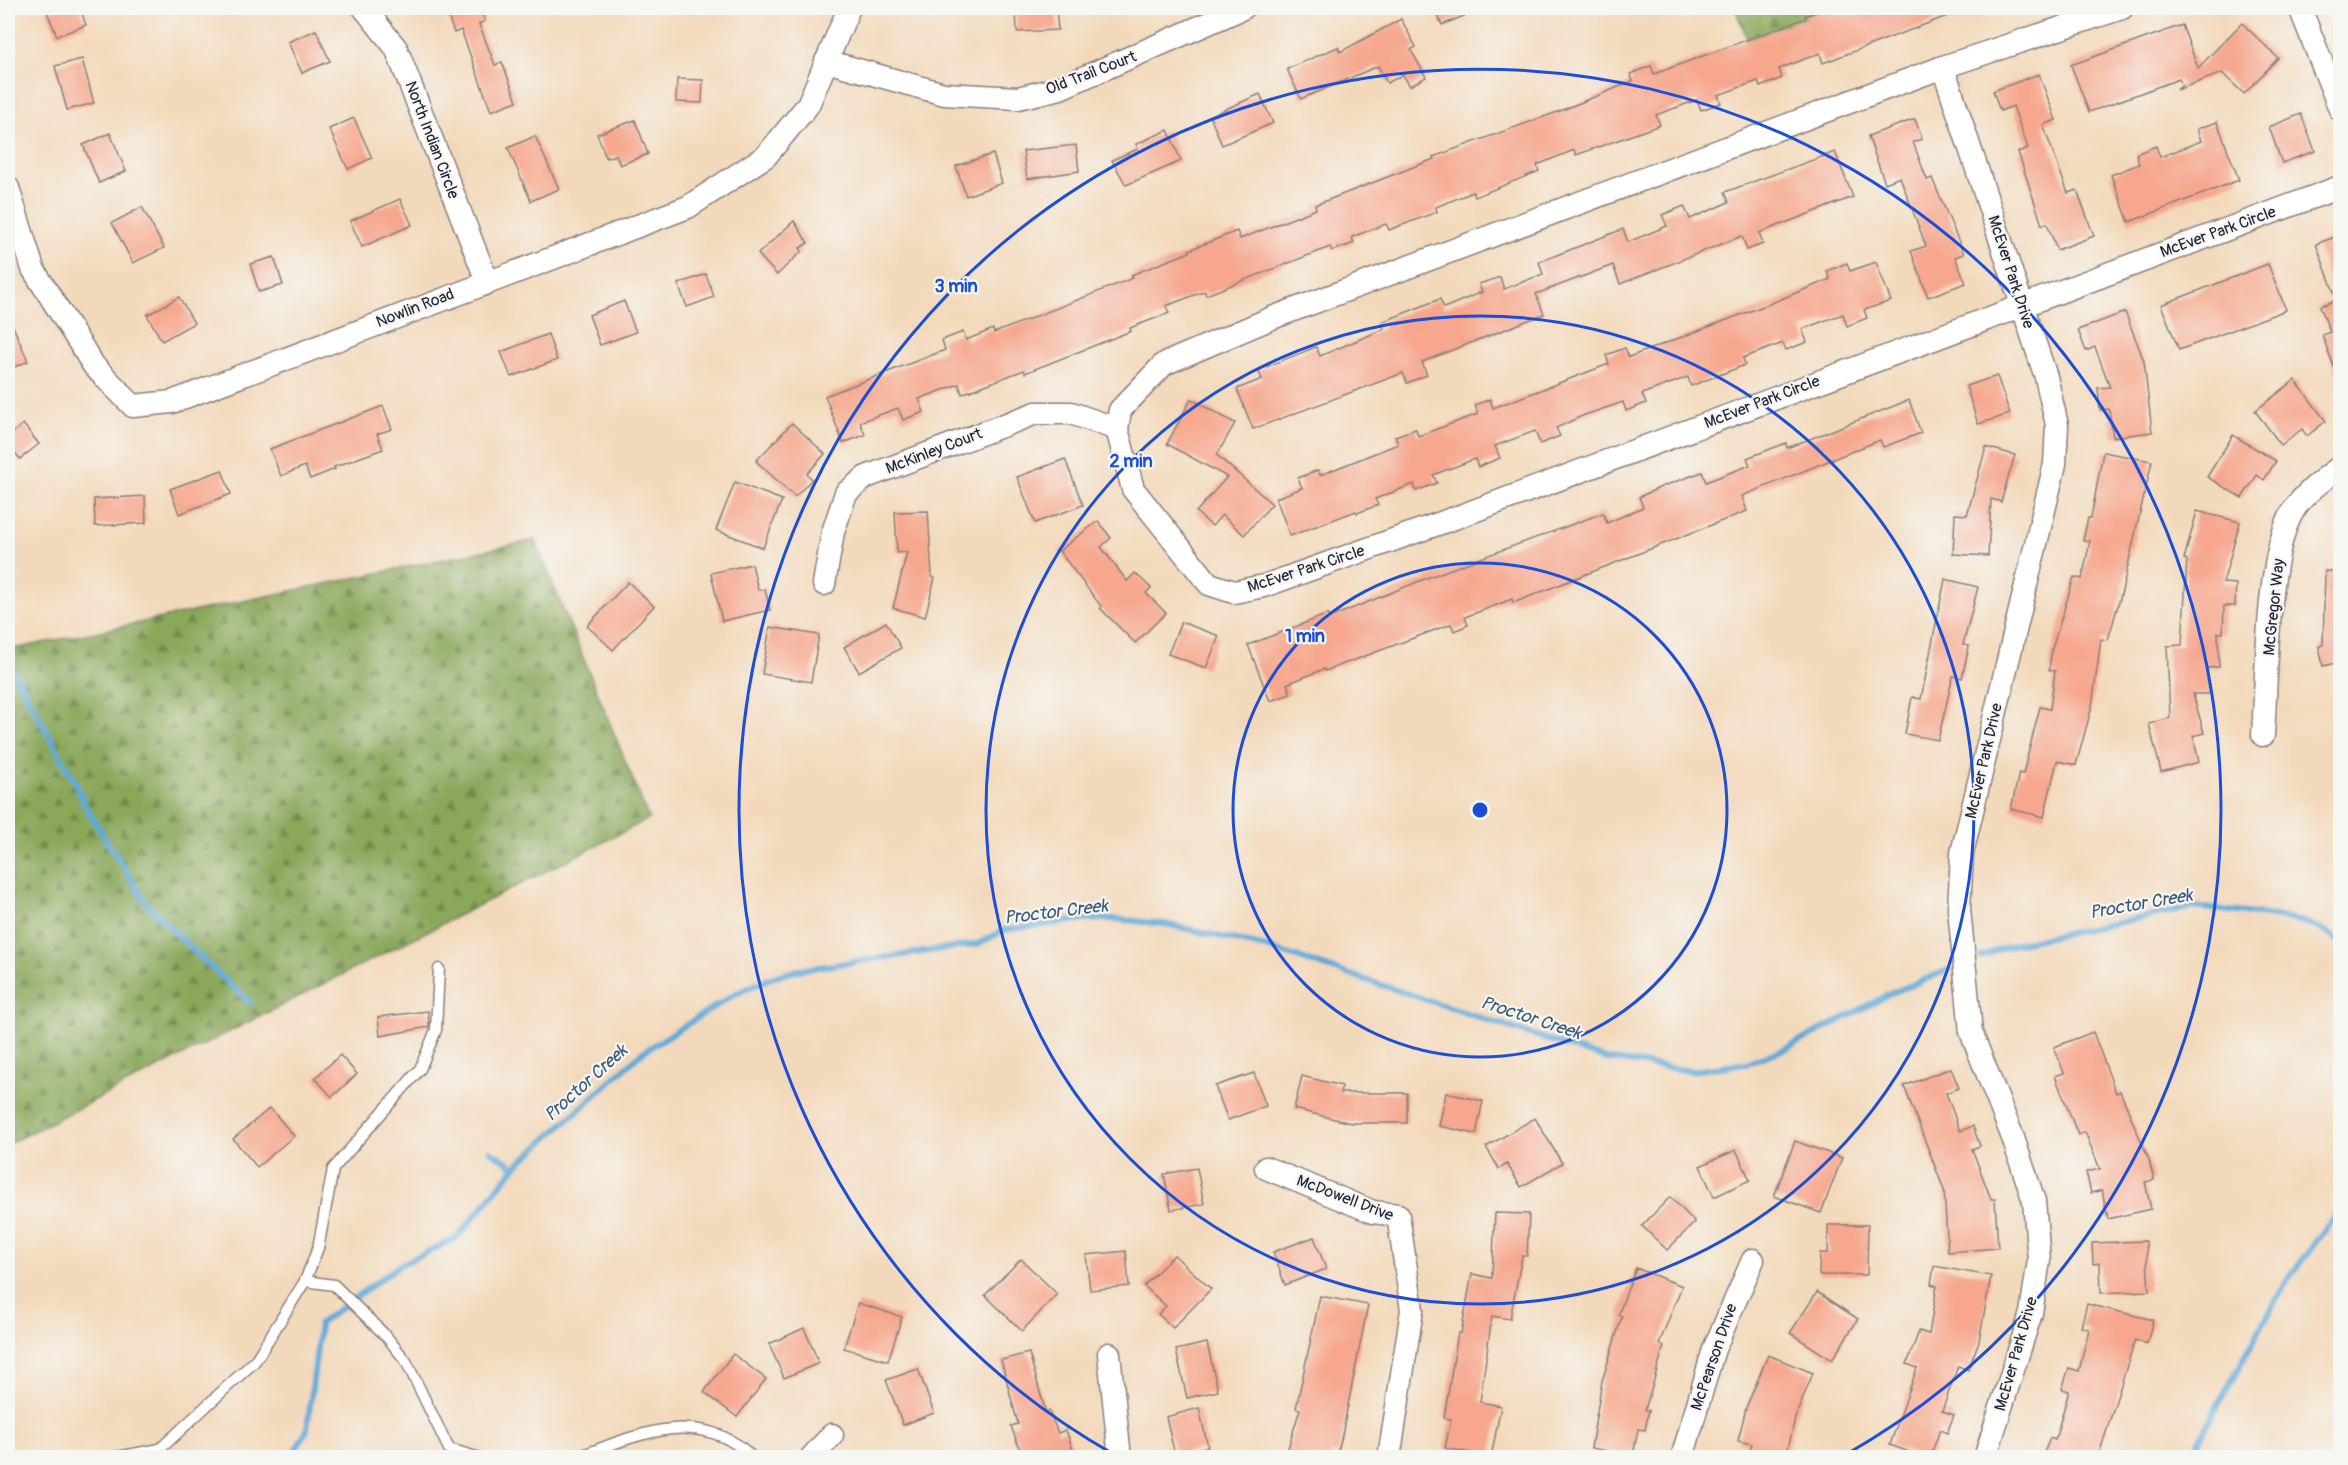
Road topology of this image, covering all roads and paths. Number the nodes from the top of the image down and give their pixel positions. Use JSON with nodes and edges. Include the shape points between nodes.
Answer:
{"nodes":[{"id":1,"x":364,"y":8,"type":"edge"},
{"id":2,"x":849,"y":8,"type":"edge"},
{"id":3,"x":1243,"y":8,"type":"edge"},
{"id":4,"x":2122,"y":8,"type":"edge"},
{"id":5,"x":2300,"y":8,"type":"edge"},
{"id":6,"x":826,"y":61,"type":"junction"},
{"id":7,"x":1943,"y":67,"type":"junction"},
{"id":8,"x":2340,"y":110,"type":"edge"},
{"id":9,"x":2340,"y":187,"type":"edge"},
{"id":10,"x":8,"y":188,"type":"edge"},
{"id":11,"x":487,"y":281,"type":"junction"},
{"id":12,"x":2022,"y":304,"type":"junction"},
{"id":13,"x":1117,"y":429,"type":"junction"},
{"id":14,"x":2340,"y":467,"type":"edge"},
{"id":15,"x":824,"y":584,"type":"dead end"},
{"id":16,"x":2263,"y":735,"type":"dead end"},
{"id":17,"x":439,"y":969,"type":"dead end"},
{"id":18,"x":1266,"y":1168,"type":"dead end"},
{"id":19,"x":1753,"y":1260,"type":"dead end"},
{"id":20,"x":305,"y":1281,"type":"junction"},
{"id":21,"x":1109,"y":1354,"type":"dead end"},
{"id":22,"x":832,"y":1436,"type":"dead end"},
{"id":23,"x":112,"y":1458,"type":"edge"},
{"id":24,"x":480,"y":1458,"type":"edge"},
{"id":25,"x":576,"y":1458,"type":"edge"},
{"id":26,"x":753,"y":1458,"type":"edge"},
{"id":27,"x":811,"y":1458,"type":"edge"},
{"id":28,"x":1120,"y":1458,"type":"edge"},
{"id":29,"x":1389,"y":1458,"type":"edge"},
{"id":30,"x":1682,"y":1458,"type":"edge"},
{"id":31,"x":1985,"y":1458,"type":"edge"}],
"edges":[{"from":1,"to":11,"type":"street","name":"North Indian Circle","via":[[396,48]]},
{"from":2,"to":6,"type":"street","name":"Nowlin Road"},
{"from":3,"to":6,"type":"street","name":"Old Trail Court","via":[[1060,88],[1018,98],[944,94]]},
{"from":4,"to":7,"type":"street"},
{"from":5,"to":8,"type":"street"},
{"from":6,"to":11,"type":"street","name":"Nowlin Road","via":[[808,105],[765,156],[688,207]]},
{"from":7,"to":12,"type":"street","name":"McEver Park Drive"},
{"from":7,"to":13,"type":"street","via":[[1272,318],[1164,364],[1120,410]]},
{"from":9,"to":12,"type":"street","name":"McEver Park Circle"},
{"from":10,"to":11,"type":"street","name":"Nowlin Road","via":[[33,269],[94,366],[133,406],[172,402]]},
{"from":12,"to":13,"type":"street","name":"McEver Park Circle","via":[[1463,515],[1264,586],[1234,592],[1209,584],[1133,489]]},
{"from":12,"to":31,"type":"street","name":"McEver Park Drive","via":[[2057,425],[2055,464],[1962,853],[1959,909],[1971,1032],[2034,1201],[2039,1260],[2031,1313]]},
{"from":13,"to":15,"type":"street","name":"McKinley Court","via":[[1071,413],[1036,413],[866,477],[846,493],[833,532]]},
{"from":14,"to":16,"type":"street","name":"McGregor Way","via":[[2291,513],[2275,567]]},
{"from":17,"to":20,"type":"lane","via":[[436,1030],[420,1069],[333,1169],[318,1248]]},
{"from":18,"to":29,"type":"street","name":"McDowell Drive","via":[[1373,1212],[1398,1215],[1412,1310]]},
{"from":19,"to":30,"type":"street","name":"McPearson Drive","via":[[1714,1349]]},
{"from":20,"to":23,"type":"lane","via":[[255,1361],[168,1442],[160,1449]]},
{"from":20,"to":24,"type":"lane","via":[[334,1285],[360,1311],[406,1361],[449,1449]]},
{"from":21,"to":28,"type":"street"},
{"from":22,"to":27,"type":"street"},
{"from":25,"to":26,"type":"lane","via":[[645,1433],[674,1427],[711,1431],[740,1445]]}]}
